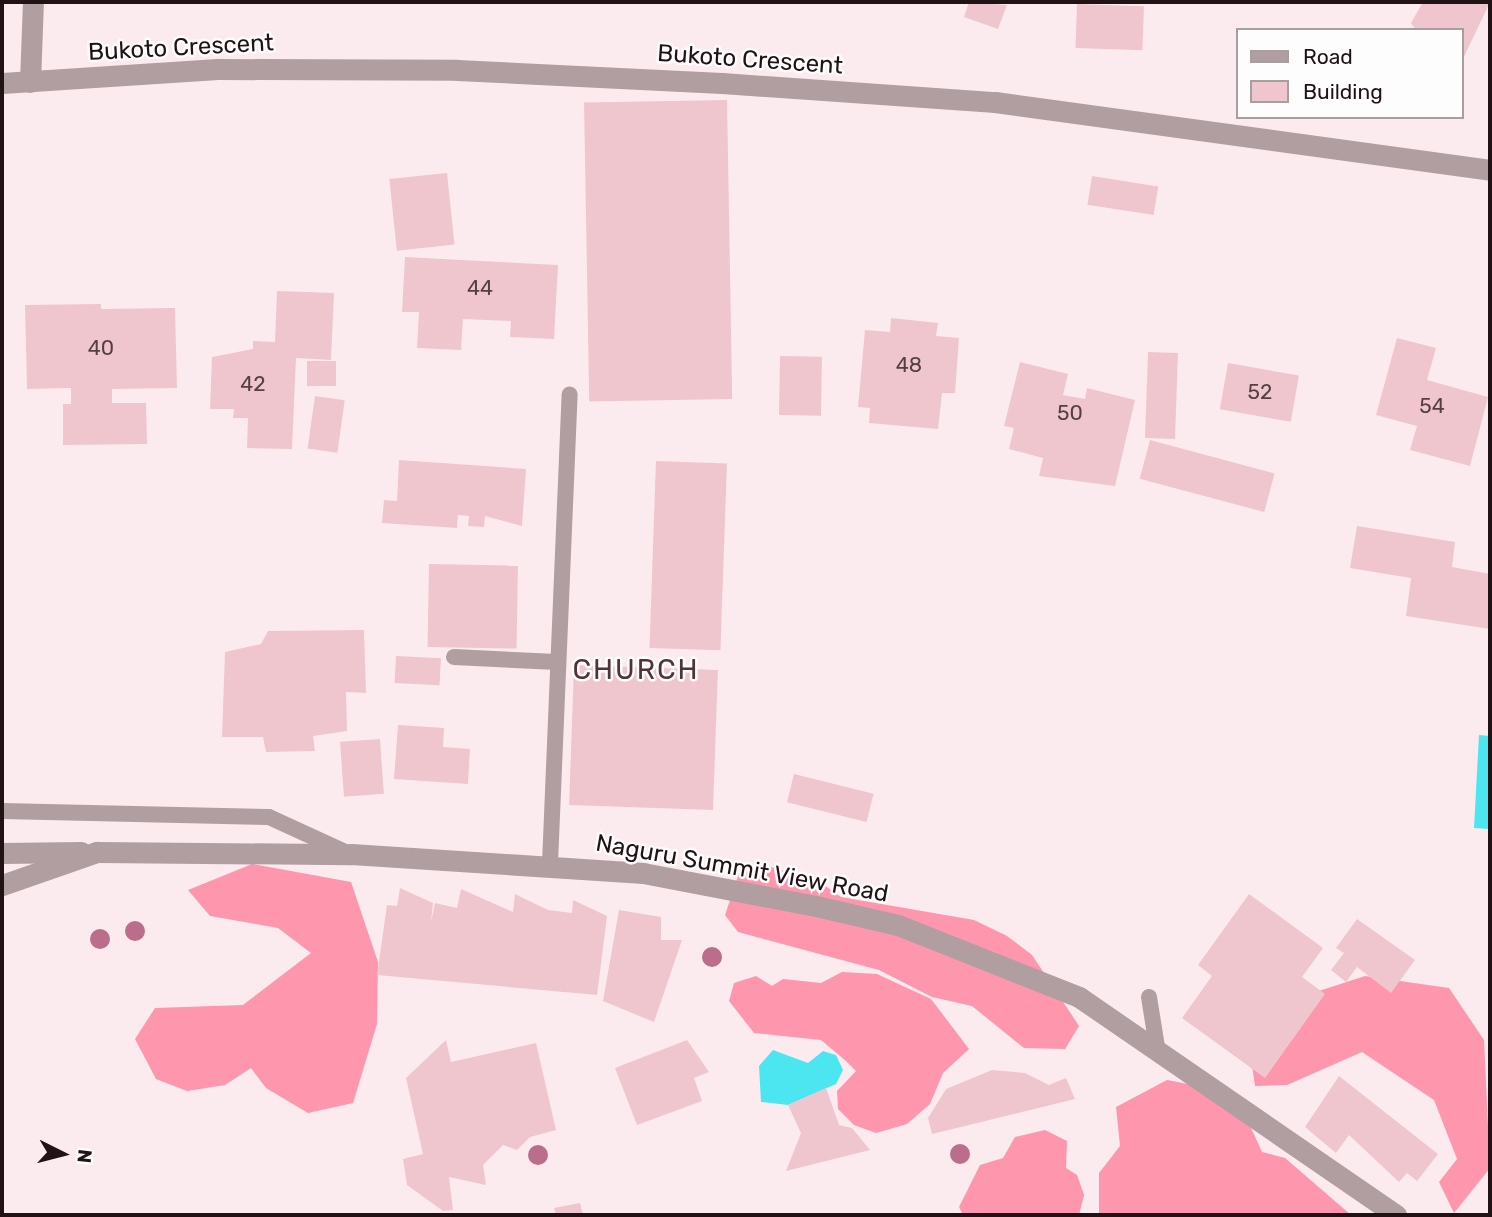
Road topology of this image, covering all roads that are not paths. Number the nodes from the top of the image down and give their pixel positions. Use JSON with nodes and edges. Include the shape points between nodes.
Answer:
{"nodes":[{"id":1,"x":33,"y":2,"type":"edge"},
{"id":2,"x":30,"y":82,"type":"junction"},
{"id":3,"x":2,"y":83,"type":"edge"},
{"id":4,"x":1490,"y":170,"type":"edge"},
{"id":5,"x":570,"y":394,"type":"dead end"},
{"id":6,"x":454,"y":657,"type":"dead end"},
{"id":7,"x":557,"y":662,"type":"junction"},
{"id":8,"x":2,"y":811,"type":"edge"},
{"id":9,"x":97,"y":852,"type":"junction"},
{"id":10,"x":2,"y":853,"type":"edge"},
{"id":11,"x":351,"y":854,"type":"junction"},
{"id":12,"x":550,"y":863,"type":"junction"},
{"id":13,"x":2,"y":885,"type":"edge"},
{"id":14,"x":1149,"y":997,"type":"dead end"},
{"id":15,"x":1158,"y":1053,"type":"junction"},
{"id":16,"x":1396,"y":1215,"type":"edge"}],
"edges":[{"from":1,"to":2,"type":"street"},
{"from":2,"to":3,"type":"street","name":"Bukoto Crescent"},
{"from":2,"to":4,"type":"street","name":"Bukoto Crescent","via":[[218,69],[457,69],[722,83],[995,102]]},
{"from":5,"to":7,"type":"lane"},
{"from":6,"to":7,"type":"lane"},
{"from":7,"to":12,"type":"lane"},
{"from":8,"to":11,"type":"lane","via":[[269,817]]},
{"from":9,"to":10,"type":"street"},
{"from":9,"to":11,"type":"street","name":"Naguru Summit View Road"},
{"from":9,"to":13,"type":"street","name":"Naguru Summit View Road"},
{"from":11,"to":12,"type":"street","name":"Naguru Summit View Road"},
{"from":12,"to":15,"type":"street","name":"Naguru Summit View Road","via":[[643,873],[898,925],[1079,997]]},
{"from":14,"to":15,"type":"lane"},
{"from":15,"to":16,"type":"street","name":"Naguru Summit View Road"}]}
